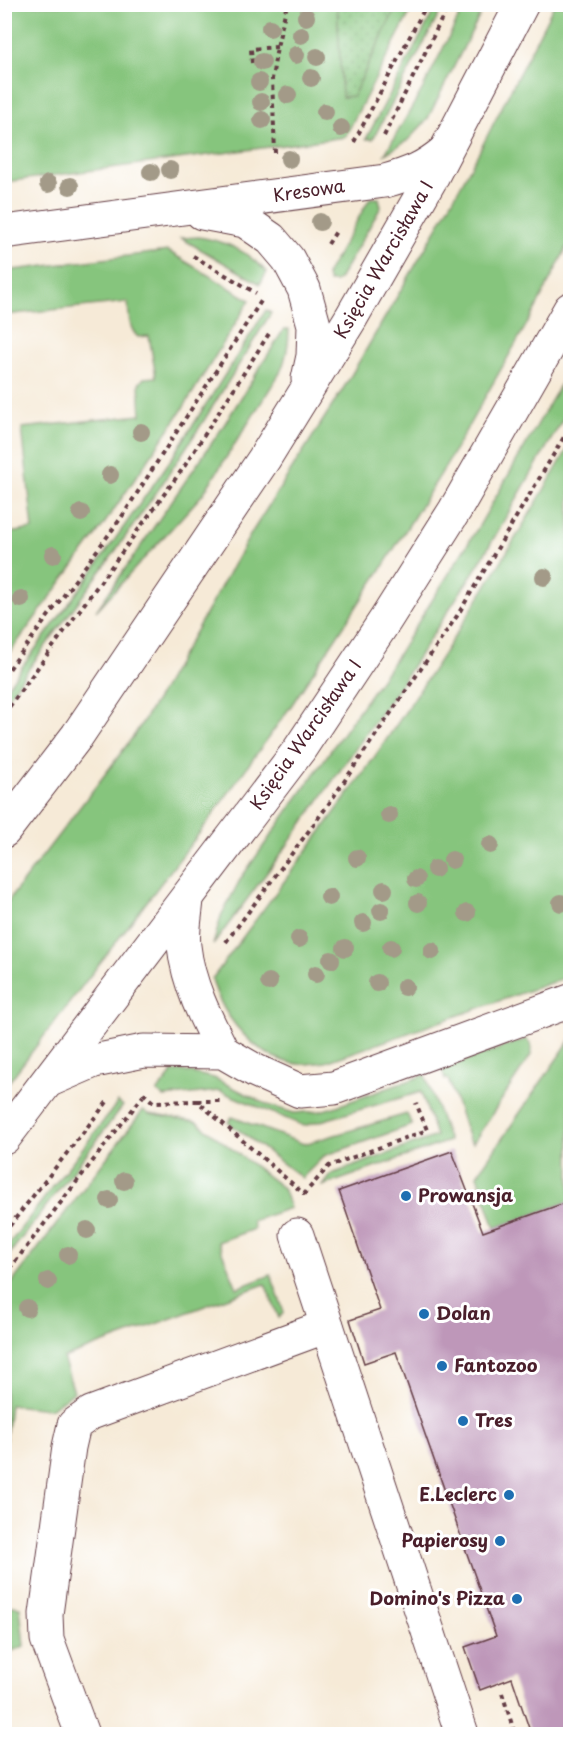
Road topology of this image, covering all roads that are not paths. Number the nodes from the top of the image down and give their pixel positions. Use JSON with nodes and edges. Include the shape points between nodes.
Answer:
{"nodes":[{"id":1,"x":522,"y":4,"type":"edge"},
{"id":2,"x":445,"y":151,"type":"junction"},
{"id":3,"x":165,"y":211,"type":"junction"},
{"id":4,"x":4,"y":232,"type":"edge"},
{"id":5,"x":570,"y":309,"type":"edge"},
{"id":6,"x":306,"y":392,"type":"junction"},
{"id":7,"x":4,"y":831,"type":"edge"},
{"id":8,"x":187,"y":899,"type":"junction"},
{"id":9,"x":570,"y":1001,"type":"edge"},
{"id":10,"x":223,"y":1052,"type":"junction"},
{"id":11,"x":48,"y":1080,"type":"junction"},
{"id":12,"x":4,"y":1138,"type":"edge"},
{"id":13,"x":297,"y":1234,"type":"dead end"},
{"id":14,"x":327,"y":1326,"type":"junction"},
{"id":15,"x":82,"y":1734,"type":"edge"},
{"id":16,"x":462,"y":1734,"type":"edge"}],
"edges":[{"from":1,"to":2,"type":"street","name":"Księcia Warcisława I"},
{"from":2,"to":3,"type":"street","name":"Kresowa","via":[[428,166],[385,181]]},
{"from":2,"to":6,"type":"street","name":"Księcia Warcisława I"},
{"from":3,"to":4,"type":"street","name":"Kresowa"},
{"from":3,"to":6,"type":"street","name":"Kresowa","via":[[245,221],[271,239],[288,259],[304,289],[314,325]]},
{"from":5,"to":8,"type":"street","name":"Księcia Warcisława I","via":[[461,500],[386,619],[299,750]]},
{"from":6,"to":7,"type":"street","name":"Księcia Warcisława I","via":[[77,736]]},
{"from":8,"to":10,"type":"street","via":[[183,945],[190,975]]},
{"from":8,"to":11,"type":"street","name":"Księcia Warcisława I"},
{"from":9,"to":10,"type":"street","via":[[334,1088],[300,1090]]},
{"from":10,"to":11,"type":"street","via":[[144,1051],[94,1061]]},
{"from":11,"to":12,"type":"street","name":"Księcia Warcisława I"},
{"from":13,"to":14,"type":"street"},
{"from":14,"to":15,"type":"street","via":[[91,1413],[74,1425],[46,1614],[48,1640]]},
{"from":14,"to":16,"type":"street"}]}
